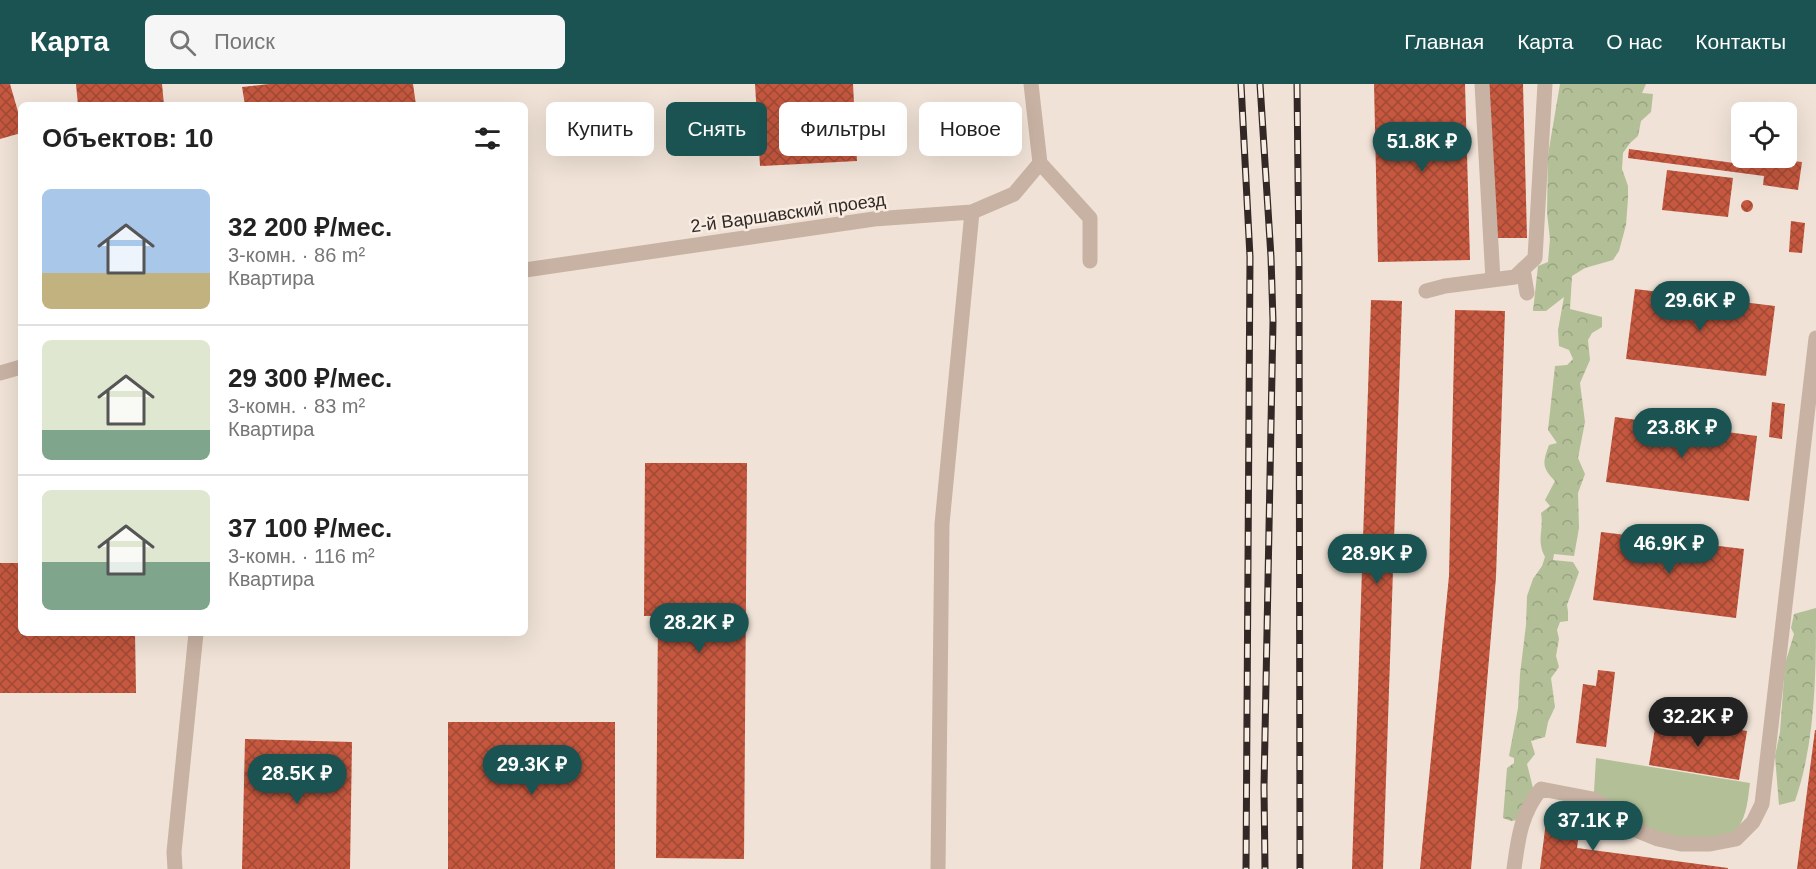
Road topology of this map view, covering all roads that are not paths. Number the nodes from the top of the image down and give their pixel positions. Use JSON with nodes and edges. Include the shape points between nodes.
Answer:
{"nodes":[{"id":1,"x":1031,"y":84,"type":"edge"},
{"id":2,"x":1482,"y":84,"type":"edge"},
{"id":3,"x":1545,"y":84,"type":"edge"},
{"id":4,"x":1040,"y":163,"type":"junction"},
{"id":5,"x":972,"y":212,"type":"junction"},
{"id":6,"x":1090,"y":261,"type":"dead end"},
{"id":7,"x":1523,"y":269,"type":"junction"},
{"id":8,"x":528,"y":270,"type":"edge"},
{"id":9,"x":1493,"y":280,"type":"junction"},
{"id":10,"x":1426,"y":291,"type":"dead end"},
{"id":11,"x":1527,"y":293,"type":"dead end"},
{"id":12,"x":1816,"y":338,"type":"edge"},
{"id":13,"x":18,"y":369,"type":"edge"},
{"id":14,"x":0,"y":373,"type":"edge"},
{"id":15,"x":196,"y":636,"type":"edge"},
{"id":16,"x":176,"y":869,"type":"edge"},
{"id":17,"x":938,"y":869,"type":"edge"},
{"id":18,"x":1514,"y":869,"type":"edge"}],
"edges":[{"from":1,"to":4,"type":"street"},
{"from":2,"to":9,"type":"street"},
{"from":3,"to":7,"type":"street","via":[[1535,258]]},
{"from":4,"to":5,"type":"street","name":"2-й Варшавский проезд","via":[[1014,194]]},
{"from":4,"to":6,"type":"street","via":[[1090,218]]},
{"from":5,"to":8,"type":"street","name":"2-й Варшавский проезд","via":[[873,219]]},
{"from":5,"to":17,"type":"street","via":[[942,524]]},
{"from":7,"to":9,"type":"street","via":[[1515,278]]},
{"from":7,"to":11,"type":"street"},
{"from":9,"to":10,"type":"street"},
{"from":12,"to":18,"type":"street","via":[[1762,804],[1753,822],[1736,839],[1681,844],[1631,828],[1593,799],[1541,789],[1519,831]]},
{"from":13,"to":14,"type":"street"},
{"from":15,"to":16,"type":"street","via":[[174,852]]}]}
